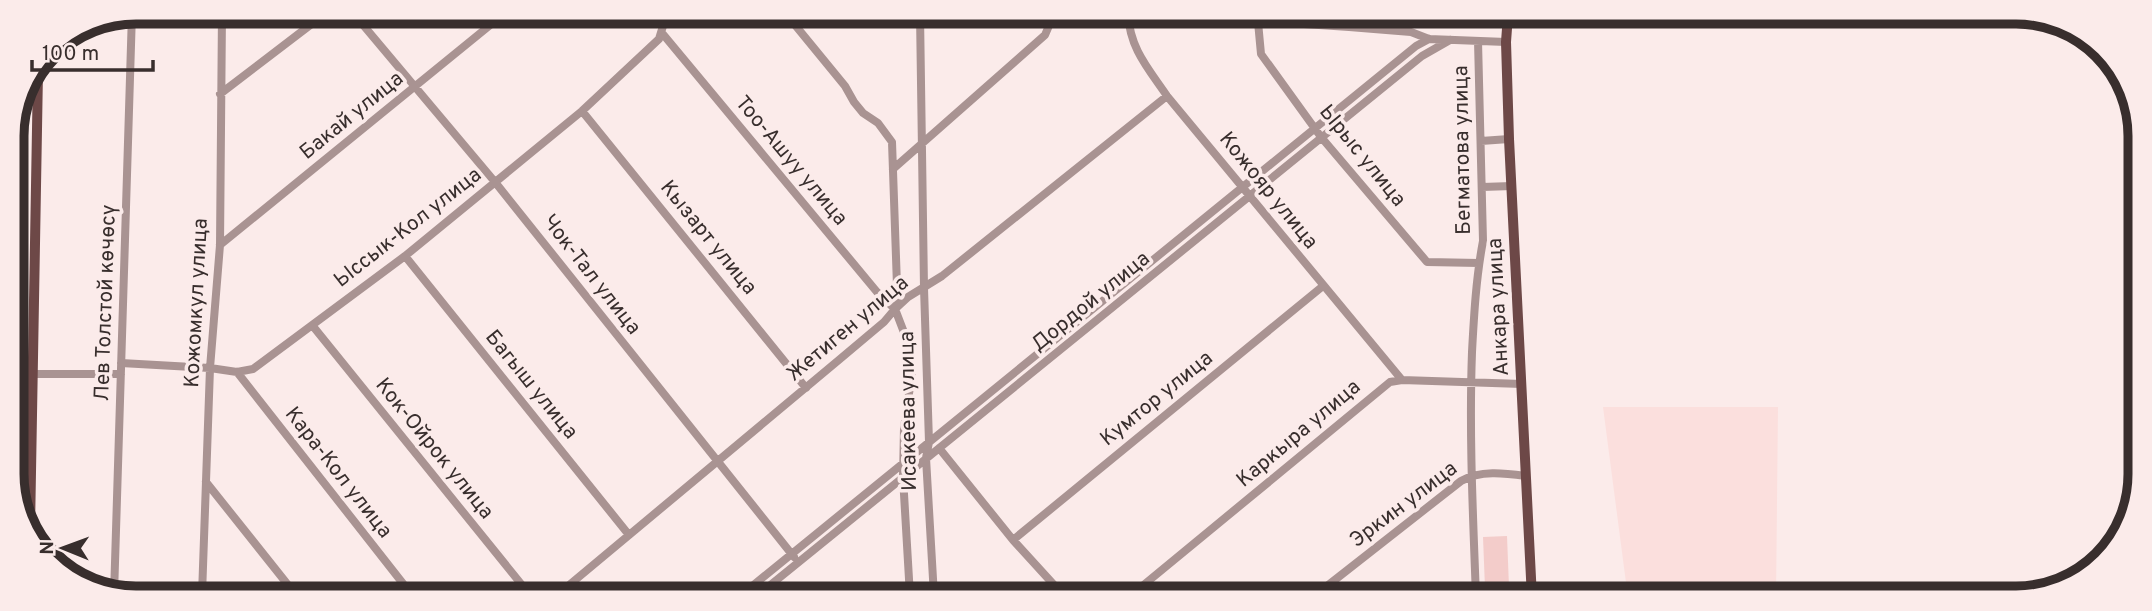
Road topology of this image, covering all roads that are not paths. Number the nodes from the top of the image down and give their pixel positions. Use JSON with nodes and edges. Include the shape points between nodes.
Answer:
{"nodes":[{"id":1,"x":132,"y":24,"type":"edge"},
{"id":2,"x":222,"y":24,"type":"edge"},
{"id":3,"x":312,"y":24,"type":"edge"},
{"id":4,"x":363,"y":24,"type":"edge"},
{"id":5,"x":492,"y":24,"type":"edge"},
{"id":6,"x":664,"y":24,"type":"edge"},
{"id":7,"x":794,"y":24,"type":"edge"},
{"id":8,"x":920,"y":24,"type":"edge"},
{"id":9,"x":1050,"y":24,"type":"edge"},
{"id":10,"x":1129,"y":24,"type":"edge"},
{"id":11,"x":1258,"y":24,"type":"edge"},
{"id":12,"x":1294,"y":24,"type":"edge"},
{"id":13,"x":1507,"y":24,"type":"edge"},
{"id":14,"x":1349,"y":27,"type":"joint"},
{"id":15,"x":662,"y":33,"type":"junction"},
{"id":16,"x":1416,"y":34,"type":"junction"},
{"id":17,"x":1429,"y":38,"type":"junction"},
{"id":18,"x":1450,"y":40,"type":"junction"},
{"id":19,"x":1478,"y":41,"type":"junction"},
{"id":20,"x":1506,"y":42,"type":"junction"},
{"id":21,"x":1416,"y":46,"type":"junction"},
{"id":22,"x":38,"y":84,"type":"edge"},
{"id":23,"x":417,"y":87,"type":"junction"},
{"id":24,"x":220,"y":94,"type":"junction"},
{"id":25,"x":1167,"y":96,"type":"junction"},
{"id":26,"x":582,"y":111,"type":"junction"},
{"id":27,"x":1315,"y":129,"type":"junction"},
{"id":28,"x":1321,"y":137,"type":"junction"},
{"id":29,"x":1509,"y":139,"type":"junction"},
{"id":30,"x":1481,"y":141,"type":"junction"},
{"id":31,"x":921,"y":142,"type":"junction"},
{"id":32,"x":893,"y":169,"type":"junction"},
{"id":33,"x":495,"y":182,"type":"junction"},
{"id":34,"x":1512,"y":186,"type":"junction"},
{"id":35,"x":1243,"y":187,"type":"junction"},
{"id":36,"x":1482,"y":187,"type":"junction"},
{"id":37,"x":1250,"y":196,"type":"junction"},
{"id":38,"x":220,"y":246,"type":"junction"},
{"id":39,"x":405,"y":256,"type":"junction"},
{"id":40,"x":1479,"y":263,"type":"junction"},
{"id":41,"x":1323,"y":286,"type":"junction"},
{"id":42,"x":924,"y":288,"type":"junction"},
{"id":43,"x":895,"y":309,"type":"junction"},
{"id":44,"x":312,"y":325,"type":"junction"},
{"id":45,"x":121,"y":363,"type":"junction"},
{"id":46,"x":210,"y":368,"type":"junction"},
{"id":47,"x":237,"y":372,"type":"junction"},
{"id":48,"x":33,"y":374,"type":"junction"},
{"id":49,"x":121,"y":374,"type":"junction"},
{"id":50,"x":1402,"y":380,"type":"junction"},
{"id":51,"x":1471,"y":383,"type":"junction"},
{"id":52,"x":1522,"y":384,"type":"junction"},
{"id":53,"x":806,"y":387,"type":"junction"},
{"id":54,"x":929,"y":442,"type":"junction"},
{"id":55,"x":939,"y":448,"type":"junction"},
{"id":56,"x":926,"y":458,"type":"junction"},
{"id":57,"x":716,"y":461,"type":"junction"},
{"id":58,"x":904,"y":463,"type":"junction"},
{"id":59,"x":1472,"y":474,"type":"junction"},
{"id":60,"x":903,"y":477,"type":"junction"},
{"id":61,"x":1526,"y":477,"type":"junction"},
{"id":62,"x":206,"y":482,"type":"junction"},
{"id":63,"x":30,"y":508,"type":"edge"},
{"id":64,"x":629,"y":535,"type":"junction"},
{"id":65,"x":1013,"y":540,"type":"junction"},
{"id":66,"x":791,"y":554,"type":"junction"},
{"id":67,"x":799,"y":562,"type":"junction"},
{"id":68,"x":114,"y":584,"type":"edge"},
{"id":69,"x":202,"y":586,"type":"edge"},
{"id":70,"x":289,"y":586,"type":"edge"},
{"id":71,"x":405,"y":586,"type":"edge"},
{"id":72,"x":522,"y":586,"type":"edge"},
{"id":73,"x":568,"y":586,"type":"edge"},
{"id":74,"x":752,"y":586,"type":"edge"},
{"id":75,"x":769,"y":586,"type":"edge"},
{"id":76,"x":909,"y":586,"type":"edge"},
{"id":77,"x":933,"y":586,"type":"edge"},
{"id":78,"x":1055,"y":586,"type":"edge"},
{"id":79,"x":1142,"y":586,"type":"edge"},
{"id":80,"x":1328,"y":586,"type":"edge"},
{"id":81,"x":1476,"y":586,"type":"edge"},
{"id":82,"x":1531,"y":586,"type":"edge"}],
"edges":[{"from":1,"to":45,"type":"street","name":"Лев Толстой көчөсү"},
{"from":2,"to":24,"type":"street","name":"Кожомкул улица"},
{"from":3,"to":24,"type":"street"},
{"from":4,"to":23,"type":"street","name":"Чок-Тал улица"},
{"from":5,"to":23,"type":"street","name":"Бакай улица"},
{"from":6,"to":15,"type":"street","name":"Ыссык-Кол улица"},
{"from":7,"to":32,"type":"street","name":"Исакеева улица","via":[[863,113],[887,132]]},
{"from":8,"to":31,"type":"street","name":"Исакеева улица"},
{"from":9,"to":31,"type":"street","via":[[1045,35]]},
{"from":10,"to":25,"type":"street","name":"Кожояр улица","via":[[1140,57]]},
{"from":11,"to":27,"type":"street","name":"Ырыс улица","via":[[1261,54]]},
{"from":12,"to":14,"type":"street"},
{"from":13,"to":20,"type":"main road","name":"Анкара улица"},
{"from":14,"to":16,"type":"street"},
{"from":15,"to":26,"type":"street","name":"Ыссык-Кол улица","via":[[653,47]]},
{"from":15,"to":43,"type":"street","name":"Тоо-Ашуу улица"},
{"from":16,"to":17,"type":"street"},
{"from":16,"to":21,"type":"street"},
{"from":17,"to":18,"type":"street"},
{"from":17,"to":21,"type":"street","name":"Дордой улица"},
{"from":18,"to":19,"type":"street"},
{"from":18,"to":28,"type":"street","name":"Дордой улица","via":[[1422,56]]},
{"from":19,"to":20,"type":"street"},
{"from":19,"to":30,"type":"street","name":"Бегматова улица"},
{"from":20,"to":29,"type":"main road","name":"Анкара улица"},
{"from":21,"to":27,"type":"street","name":"Дордой улица"},
{"from":22,"to":48,"type":"main road"},
{"from":23,"to":33,"type":"street","name":"Чок-Тал улица"},
{"from":23,"to":38,"type":"street","name":"Бакай улица"},
{"from":24,"to":38,"type":"street","name":"Кожомкул улица"},
{"from":25,"to":35,"type":"street","name":"Кожояр улица"},
{"from":25,"to":42,"type":"street","name":"Жетиген улица"},
{"from":26,"to":33,"type":"street","name":"Ыссык-Кол улица"},
{"from":26,"to":53,"type":"street","name":"Кызарт улица"},
{"from":27,"to":28,"type":"street","name":"Ырыс улица"},
{"from":27,"to":35,"type":"street","name":"Дордой улица"},
{"from":28,"to":37,"type":"street","name":"Дордой улица"},
{"from":28,"to":40,"type":"street","name":"Ырыс улица","via":[[1427,262]]},
{"from":29,"to":30,"type":"street"},
{"from":29,"to":34,"type":"main road","name":"Анкара улица"},
{"from":30,"to":36,"type":"street","name":"Бегматова улица"},
{"from":31,"to":32,"type":"street"},
{"from":31,"to":42,"type":"street","name":"Исакеева улица"},
{"from":32,"to":43,"type":"street","name":"Исакеева улица"},
{"from":33,"to":39,"type":"street","name":"Ыссык-Кол улица"},
{"from":33,"to":57,"type":"street","name":"Чок-Тал улица"},
{"from":34,"to":36,"type":"street"},
{"from":34,"to":52,"type":"main road","name":"Анкара улица"},
{"from":35,"to":37,"type":"street","name":"Кожояр улица"},
{"from":35,"to":54,"type":"street","name":"Дордой улица"},
{"from":36,"to":40,"type":"street","name":"Бегматова улица"},
{"from":37,"to":41,"type":"street","name":"Кожояр улица"},
{"from":37,"to":55,"type":"street","name":"Дордой улица"},
{"from":38,"to":46,"type":"street","name":"Кожомкул улица"},
{"from":39,"to":44,"type":"street","name":"Ыссык-Кол улица"},
{"from":39,"to":64,"type":"street","name":"Багыш улица"},
{"from":40,"to":51,"type":"street","name":"Бегматова улица"},
{"from":41,"to":50,"type":"street","name":"Кожояр улица"},
{"from":41,"to":65,"type":"street","name":"Кумтор улица"},
{"from":42,"to":43,"type":"street","name":"Жетиген улица"},
{"from":42,"to":54,"type":"street","name":"Исакеева улица"},
{"from":43,"to":53,"type":"street","name":"Жетиген улица"},
{"from":43,"to":58,"type":"street","name":"Исакеева улица","via":[[912,373]]},
{"from":44,"to":47,"type":"street","name":"Ыссык-Кол улица","via":[[253,369]]},
{"from":44,"to":72,"type":"street","name":"Кок-Ойрок улица"},
{"from":45,"to":46,"type":"street"},
{"from":45,"to":49,"type":"street","name":"Лев Толстой көчөсү"},
{"from":46,"to":47,"type":"street"},
{"from":46,"to":62,"type":"street","name":"Кожомкул улица"},
{"from":47,"to":71,"type":"street","name":"Кара-Кол улица"},
{"from":48,"to":49,"type":"street"},
{"from":48,"to":63,"type":"main road"},
{"from":49,"to":68,"type":"street","name":"Лев Толстой көчөсү"},
{"from":50,"to":51,"type":"street"},
{"from":50,"to":79,"type":"street","name":"Каркыра улица","via":[[1390,382]]},
{"from":51,"to":52,"type":"street"},
{"from":51,"to":59,"type":"street","name":"Бегматова улица"},
{"from":52,"to":61,"type":"main road","name":"Анкара улица"},
{"from":53,"to":57,"type":"street","name":"Жетиген улица"},
{"from":54,"to":56,"type":"street","name":"Исакеева улица"},
{"from":54,"to":58,"type":"street","name":"Дордой улица"},
{"from":55,"to":56,"type":"street","name":"Дордой улица"},
{"from":55,"to":65,"type":"street"},
{"from":56,"to":60,"type":"street","name":"Дордой улица"},
{"from":56,"to":77,"type":"street","name":"Исакеева улица"},
{"from":57,"to":64,"type":"street","name":"Жетиген улица"},
{"from":57,"to":66,"type":"street","name":"Чок-Тал улица"},
{"from":58,"to":60,"type":"street","name":"Исакеева улица"},
{"from":58,"to":66,"type":"street","name":"Дордой улица"},
{"from":59,"to":61,"type":"street","name":"Эркин улица"},
{"from":59,"to":80,"type":"street","name":"Эркин улица"},
{"from":59,"to":81,"type":"street","name":"Бегматова улица"},
{"from":60,"to":67,"type":"street","name":"Дордой улица"},
{"from":60,"to":76,"type":"street","name":"Исакеева улица"},
{"from":61,"to":82,"type":"main road","name":"Анкара улица"},
{"from":62,"to":69,"type":"street","name":"Кожомкул улица"},
{"from":62,"to":70,"type":"street"},
{"from":64,"to":73,"type":"street","name":"Жетиген улица"},
{"from":65,"to":78,"type":"street"},
{"from":66,"to":67,"type":"street","name":"Чок-Тал улица"},
{"from":66,"to":74,"type":"street","name":"Дордой улица"},
{"from":67,"to":75,"type":"street","name":"Дордой улица"}]}
